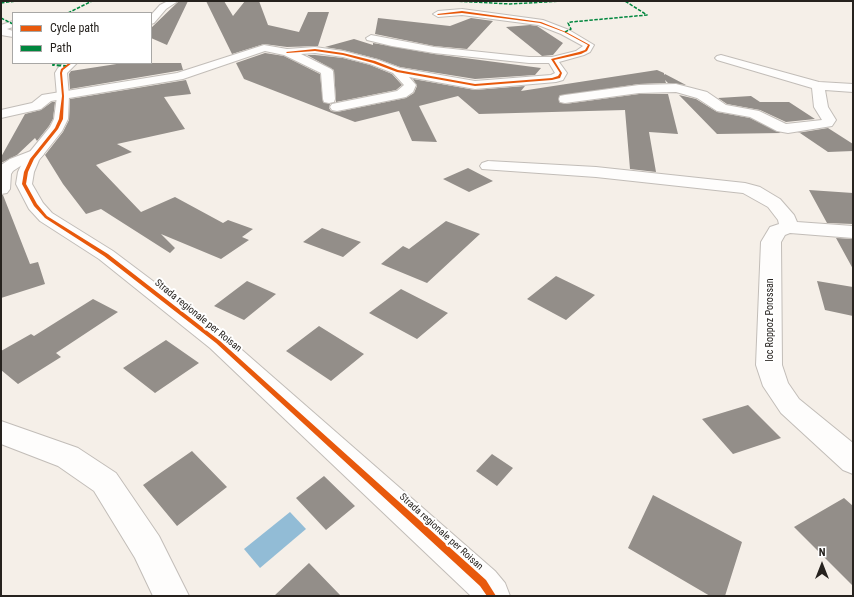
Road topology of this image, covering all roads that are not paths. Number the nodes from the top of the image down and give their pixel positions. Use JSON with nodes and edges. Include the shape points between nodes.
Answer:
{"nodes":[{"id":1,"x":174,"y":1,"type":"edge"},
{"id":2,"x":438,"y":14,"type":"dead end"},
{"id":3,"x":152,"y":20,"type":"edge"},
{"id":4,"x":12,"y":24,"type":"edge"},
{"id":5,"x":12,"y":34,"type":"edge"},
{"id":6,"x":12,"y":38,"type":"edge"},
{"id":7,"x":371,"y":38,"type":"dead end"},
{"id":8,"x":1,"y":41,"type":"edge"},
{"id":9,"x":287,"y":52,"type":"junction"},
{"id":10,"x":721,"y":58,"type":"dead end"},
{"id":11,"x":552,"y":60,"type":"junction"},
{"id":12,"x":70,"y":64,"type":"edge"},
{"id":13,"x":396,"y":71,"type":"junction"},
{"id":14,"x":818,"y":86,"type":"junction"},
{"id":15,"x":853,"y":88,"type":"edge"},
{"id":16,"x":63,"y":96,"type":"junction"},
{"id":17,"x":566,"y":99,"type":"dead end"},
{"id":18,"x":1,"y":114,"type":"edge"},
{"id":19,"x":36,"y":154,"type":"junction"},
{"id":20,"x":488,"y":166,"type":"dead end"},
{"id":21,"x":1,"y":190,"type":"edge"},
{"id":22,"x":789,"y":228,"type":"junction"},
{"id":23,"x":853,"y":232,"type":"edge"},
{"id":24,"x":1,"y":432,"type":"edge"},
{"id":25,"x":853,"y":462,"type":"edge"},
{"id":26,"x":171,"y":596,"type":"edge"},
{"id":27,"x":492,"y":596,"type":"edge"}],
"edges":[{"from":1,"to":3,"type":"street","via":[[163,7]]},
{"from":2,"to":11,"type":"street","via":[[462,12],[540,22],[566,32],[588,45],[586,50],[580,53]]},
{"from":4,"to":5,"type":"street","via":[[1,28],[4,33]]},
{"from":6,"to":8,"type":"street"},
{"from":7,"to":11,"type":"street","via":[[434,50]]},
{"from":9,"to":13,"type":"street","via":[[315,50],[343,54]]},
{"from":9,"to":13,"type":"street","via":[[327,71],[333,103],[401,94],[409,89],[410,85]]},
{"from":9,"to":16,"type":"street","via":[[264,48],[179,76]]},
{"from":10,"to":14,"type":"street"},
{"from":11,"to":13,"type":"street","via":[[559,69],[559,77],[538,81],[475,85]]},
{"from":12,"to":16,"type":"street","name":"Strada regionale per Roisan","via":[[62,70]]},
{"from":14,"to":15,"type":"street"},
{"from":14,"to":17,"type":"street","via":[[821,107],[829,120],[827,123],[788,128],[782,128],[754,114],[722,108],[702,95],[676,88],[639,89]]},
{"from":16,"to":18,"type":"street","via":[[47,98],[36,106]]},
{"from":16,"to":19,"type":"street","name":"Strada regionale per Roisan","via":[[57,128]]},
{"from":19,"to":21,"type":"street","via":[[7,168]]},
{"from":19,"to":27,"type":"street","name":"Strada regionale per Roisan","via":[[26,172],[24,184],[35,205],[46,217],[106,255],[218,342],[483,583]]},
{"from":20,"to":22,"type":"street","via":[[596,172],[745,188],[774,203],[787,219]]},
{"from":22,"to":23,"type":"street"},
{"from":22,"to":25,"type":"street","name":"loc Roppoz Porossan","via":[[777,231],[771,242],[769,364],[776,386],[790,406]]},
{"from":24,"to":26,"type":"street","via":[[68,457],[105,482],[147,547]]}]}
